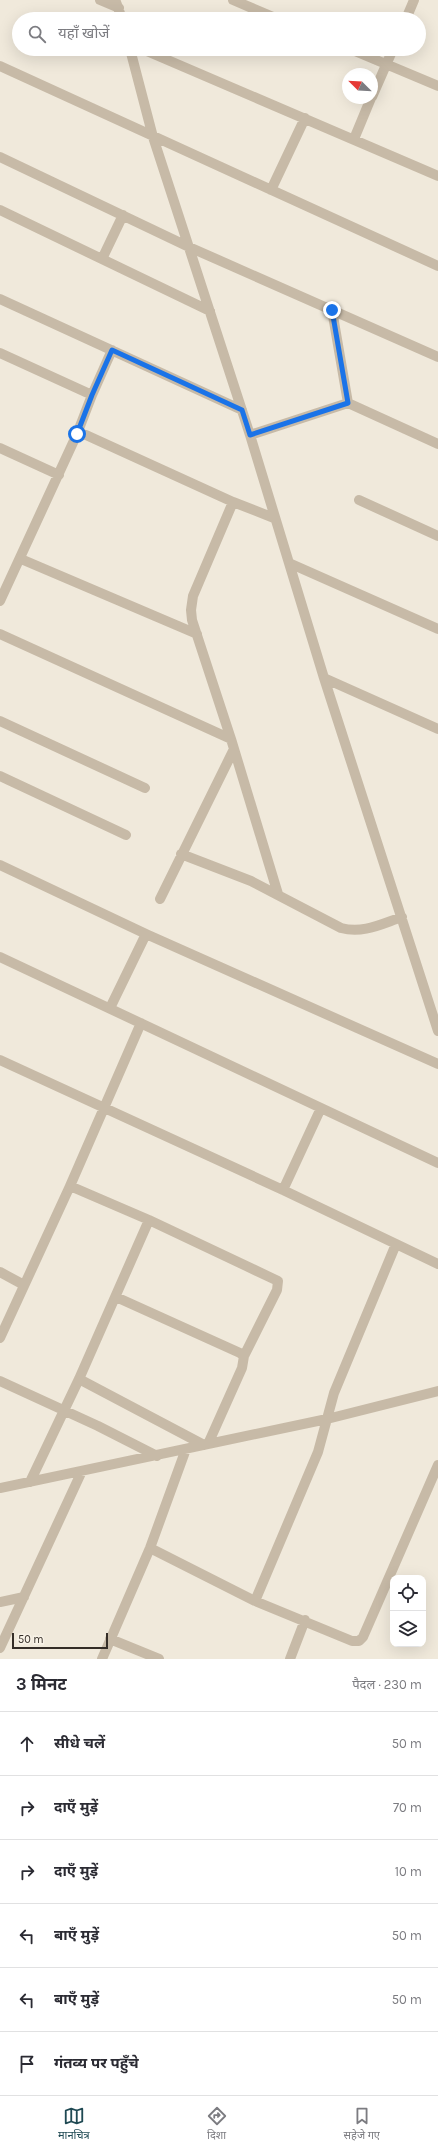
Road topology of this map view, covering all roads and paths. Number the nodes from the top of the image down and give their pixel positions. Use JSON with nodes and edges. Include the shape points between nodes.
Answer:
{"nodes":[{"id":1,"x":100,"y":0,"type":"edge"},
{"id":2,"x":233,"y":0,"type":"edge"},
{"id":3,"x":413,"y":1,"type":"edge"},
{"id":4,"x":117,"y":4,"type":"edge"},
{"id":5,"x":261,"y":12,"type":"edge"},
{"id":6,"x":409,"y":12,"type":"edge"},
{"id":7,"x":132,"y":56,"type":"edge"},
{"id":8,"x":159,"y":56,"type":"edge"},
{"id":9,"x":367,"y":56,"type":"edge"},
{"id":10,"x":390,"y":56,"type":"edge"},
{"id":11,"x":386,"y":64,"type":"junction"},
{"id":12,"x":0,"y":66,"type":"edge"},
{"id":13,"x":378,"y":83,"type":"edge"},
{"id":14,"x":438,"y":86,"type":"edge"},
{"id":15,"x":369,"y":104,"type":"edge"},
{"id":16,"x":305,"y":118,"type":"junction"},
{"id":17,"x":153,"y":137,"type":"junction"},
{"id":18,"x":354,"y":139,"type":"junction"},
{"id":19,"x":0,"y":157,"type":"edge"},
{"id":20,"x":438,"y":176,"type":"edge"},
{"id":21,"x":271,"y":190,"type":"junction"},
{"id":22,"x":0,"y":210,"type":"edge"},
{"id":23,"x":123,"y":215,"type":"junction"},
{"id":24,"x":189,"y":247,"type":"junction"},
{"id":25,"x":102,"y":259,"type":"junction"},
{"id":26,"x":438,"y":266,"type":"edge"},
{"id":27,"x":0,"y":299,"type":"edge"},
{"id":28,"x":332,"y":310,"type":"junction"},
{"id":29,"x":210,"y":311,"type":"junction"},
{"id":30,"x":112,"y":350,"type":"junction"},
{"id":31,"x":0,"y":354,"type":"edge"},
{"id":32,"x":438,"y":357,"type":"edge"},
{"id":33,"x":92,"y":395,"type":"junction"},
{"id":34,"x":348,"y":403,"type":"junction"},
{"id":35,"x":242,"y":410,"type":"junction"},
{"id":36,"x":77,"y":434,"type":"junction"},
{"id":37,"x":250,"y":435,"type":"junction"},
{"id":38,"x":438,"y":444,"type":"edge"},
{"id":39,"x":0,"y":448,"type":"edge"},
{"id":40,"x":59,"y":475,"type":"junction"},
{"id":41,"x":359,"y":500,"type":"dead end"},
{"id":42,"x":233,"y":502,"type":"junction"},
{"id":43,"x":274,"y":518,"type":"junction"},
{"id":44,"x":438,"y":536,"type":"edge"},
{"id":45,"x":21,"y":559,"type":"junction"},
{"id":46,"x":289,"y":563,"type":"junction"},
{"id":47,"x":0,"y":601,"type":"edge"},
{"id":48,"x":438,"y":629,"type":"edge"},
{"id":49,"x":0,"y":634,"type":"edge"},
{"id":50,"x":197,"y":634,"type":"junction"},
{"id":51,"x":324,"y":678,"type":"junction"},
{"id":52,"x":0,"y":721,"type":"edge"},
{"id":53,"x":438,"y":729,"type":"edge"},
{"id":54,"x":232,"y":744,"type":"junction"},
{"id":55,"x":0,"y":776,"type":"edge"},
{"id":56,"x":144,"y":788,"type":"dead end"},
{"id":57,"x":126,"y":835,"type":"dead end"},
{"id":58,"x":181,"y":854,"type":"junction"},
{"id":59,"x":0,"y":865,"type":"edge"},
{"id":60,"x":278,"y":894,"type":"junction"},
{"id":61,"x":160,"y":899,"type":"dead end"},
{"id":62,"x":402,"y":916,"type":"junction"},
{"id":63,"x":146,"y":934,"type":"junction"},
{"id":64,"x":0,"y":957,"type":"edge"},
{"id":65,"x":110,"y":1008,"type":"junction"},
{"id":66,"x":141,"y":1023,"type":"junction"},
{"id":67,"x":438,"y":1031,"type":"edge"},
{"id":68,"x":0,"y":1060,"type":"edge"},
{"id":69,"x":438,"y":1064,"type":"edge"},
{"id":70,"x":103,"y":1106,"type":"junction"},
{"id":71,"x":321,"y":1108,"type":"junction"},
{"id":72,"x":438,"y":1163,"type":"edge"},
{"id":73,"x":70,"y":1186,"type":"junction"},
{"id":74,"x":283,"y":1190,"type":"junction"},
{"id":75,"x":149,"y":1220,"type":"junction"},
{"id":76,"x":396,"y":1244,"type":"junction"},
{"id":77,"x":438,"y":1264,"type":"edge"},
{"id":78,"x":0,"y":1272,"type":"edge"},
{"id":79,"x":24,"y":1284,"type":"junction"},
{"id":80,"x":116,"y":1297,"type":"junction"},
{"id":81,"x":0,"y":1338,"type":"edge"},
{"id":82,"x":244,"y":1356,"type":"junction"},
{"id":83,"x":79,"y":1379,"type":"junction"},
{"id":84,"x":0,"y":1381,"type":"edge"},
{"id":85,"x":438,"y":1391,"type":"edge"},
{"id":86,"x":63,"y":1410,"type":"junction"},
{"id":87,"x":327,"y":1419,"type":"junction"},
{"id":88,"x":206,"y":1444,"type":"junction"},
{"id":89,"x":186,"y":1449,"type":"junction"},
{"id":90,"x":157,"y":1456,"type":"junction"},
{"id":91,"x":438,"y":1465,"type":"edge"},
{"id":92,"x":82,"y":1471,"type":"junction"},
{"id":93,"x":30,"y":1482,"type":"junction"},
{"id":94,"x":0,"y":1488,"type":"edge"},
{"id":95,"x":150,"y":1548,"type":"junction"},
{"id":96,"x":24,"y":1597,"type":"junction"},
{"id":97,"x":255,"y":1601,"type":"junction"},
{"id":98,"x":0,"y":1602,"type":"edge"},
{"id":99,"x":305,"y":1620,"type":"junction"},
{"id":100,"x":110,"y":1639,"type":"junction"},
{"id":101,"x":0,"y":1648,"type":"edge"},
{"id":102,"x":102,"y":1659,"type":"edge"},
{"id":103,"x":160,"y":1659,"type":"edge"},
{"id":104,"x":290,"y":1659,"type":"edge"}],
"edges":[{"from":1,"to":4,"type":"street"},
{"from":2,"to":5,"type":"street"},
{"from":3,"to":6,"type":"street"},
{"from":7,"to":17,"type":"street"},
{"from":8,"to":16,"type":"street"},
{"from":9,"to":11,"type":"street"},
{"from":10,"to":11,"type":"street"},
{"from":11,"to":13,"type":"street"},
{"from":11,"to":14,"type":"street"},
{"from":12,"to":17,"type":"street"},
{"from":15,"to":18,"type":"street"},
{"from":16,"to":18,"type":"street"},
{"from":16,"to":21,"type":"street"},
{"from":17,"to":21,"type":"street"},
{"from":17,"to":24,"type":"street"},
{"from":18,"to":20,"type":"street"},
{"from":19,"to":23,"type":"street"},
{"from":21,"to":26,"type":"street"},
{"from":22,"to":25,"type":"street"},
{"from":23,"to":24,"type":"street"},
{"from":23,"to":25,"type":"street"},
{"from":24,"to":28,"type":"street"},
{"from":24,"to":29,"type":"street"},
{"from":25,"to":29,"type":"street"},
{"from":27,"to":30,"type":"street"},
{"from":28,"to":32,"type":"street"},
{"from":28,"to":34,"type":"street"},
{"from":29,"to":35,"type":"street"},
{"from":30,"to":33,"type":"street"},
{"from":30,"to":35,"type":"street"},
{"from":31,"to":33,"type":"street"},
{"from":33,"to":36,"type":"street"},
{"from":34,"to":37,"type":"street"},
{"from":34,"to":38,"type":"street"},
{"from":35,"to":37,"type":"street"},
{"from":36,"to":40,"type":"street"},
{"from":36,"to":42,"type":"street","via":[[86,435]]},
{"from":37,"to":43,"type":"street"},
{"from":39,"to":40,"type":"street"},
{"from":40,"to":45,"type":"street"},
{"from":41,"to":44,"type":"street"},
{"from":42,"to":43,"type":"street"},
{"from":42,"to":50,"type":"street","via":[[193,596],[192,620]]},
{"from":43,"to":46,"type":"street"},
{"from":45,"to":47,"type":"street"},
{"from":45,"to":50,"type":"street"},
{"from":46,"to":48,"type":"street"},
{"from":46,"to":51,"type":"street"},
{"from":49,"to":54,"type":"street"},
{"from":50,"to":54,"type":"street"},
{"from":51,"to":53,"type":"street"},
{"from":51,"to":62,"type":"street"},
{"from":52,"to":56,"type":"street"},
{"from":54,"to":58,"type":"street"},
{"from":54,"to":60,"type":"street"},
{"from":55,"to":57,"type":"street"},
{"from":58,"to":60,"type":"street"},
{"from":58,"to":61,"type":"street"},
{"from":59,"to":63,"type":"street"},
{"from":60,"to":62,"type":"street","via":[[341,928],[353,931],[366,930]]},
{"from":62,"to":67,"type":"street"},
{"from":63,"to":65,"type":"street"},
{"from":63,"to":69,"type":"street"},
{"from":64,"to":65,"type":"street"},
{"from":65,"to":66,"type":"street"},
{"from":66,"to":70,"type":"street"},
{"from":66,"to":71,"type":"street"},
{"from":68,"to":70,"type":"street"},
{"from":70,"to":73,"type":"street"},
{"from":70,"to":74,"type":"street"},
{"from":71,"to":72,"type":"street"},
{"from":71,"to":74,"type":"street"},
{"from":73,"to":75,"type":"street"},
{"from":73,"to":79,"type":"street"},
{"from":74,"to":76,"type":"street"},
{"from":75,"to":80,"type":"street"},
{"from":75,"to":82,"type":"street","via":[[278,1281],[277,1290]]},
{"from":76,"to":77,"type":"street"},
{"from":76,"to":87,"type":"street","via":[[334,1393]]},
{"from":78,"to":79,"type":"street"},
{"from":79,"to":81,"type":"street"},
{"from":80,"to":82,"type":"street"},
{"from":80,"to":83,"type":"street"},
{"from":82,"to":88,"type":"street","via":[[242,1368]]},
{"from":83,"to":86,"type":"street"},
{"from":83,"to":88,"type":"street"},
{"from":84,"to":86,"type":"street"},
{"from":85,"to":87,"type":"street"},
{"from":86,"to":90,"type":"street"},
{"from":86,"to":93,"type":"street"},
{"from":87,"to":88,"type":"street"},
{"from":87,"to":97,"type":"street","via":[[318,1452]]},
{"from":88,"to":89,"type":"street"},
{"from":89,"to":90,"type":"street"},
{"from":89,"to":95,"type":"street"},
{"from":90,"to":92,"type":"street"},
{"from":91,"to":99,"type":"street","via":[[361,1640],[352,1641]]},
{"from":92,"to":93,"type":"street"},
{"from":92,"to":96,"type":"street"},
{"from":93,"to":94,"type":"street"},
{"from":95,"to":97,"type":"street"},
{"from":95,"to":100,"type":"street"},
{"from":96,"to":98,"type":"street"},
{"from":96,"to":101,"type":"street"},
{"from":97,"to":99,"type":"street"},
{"from":99,"to":104,"type":"street"},
{"from":100,"to":102,"type":"street"},
{"from":100,"to":103,"type":"street"}]}
